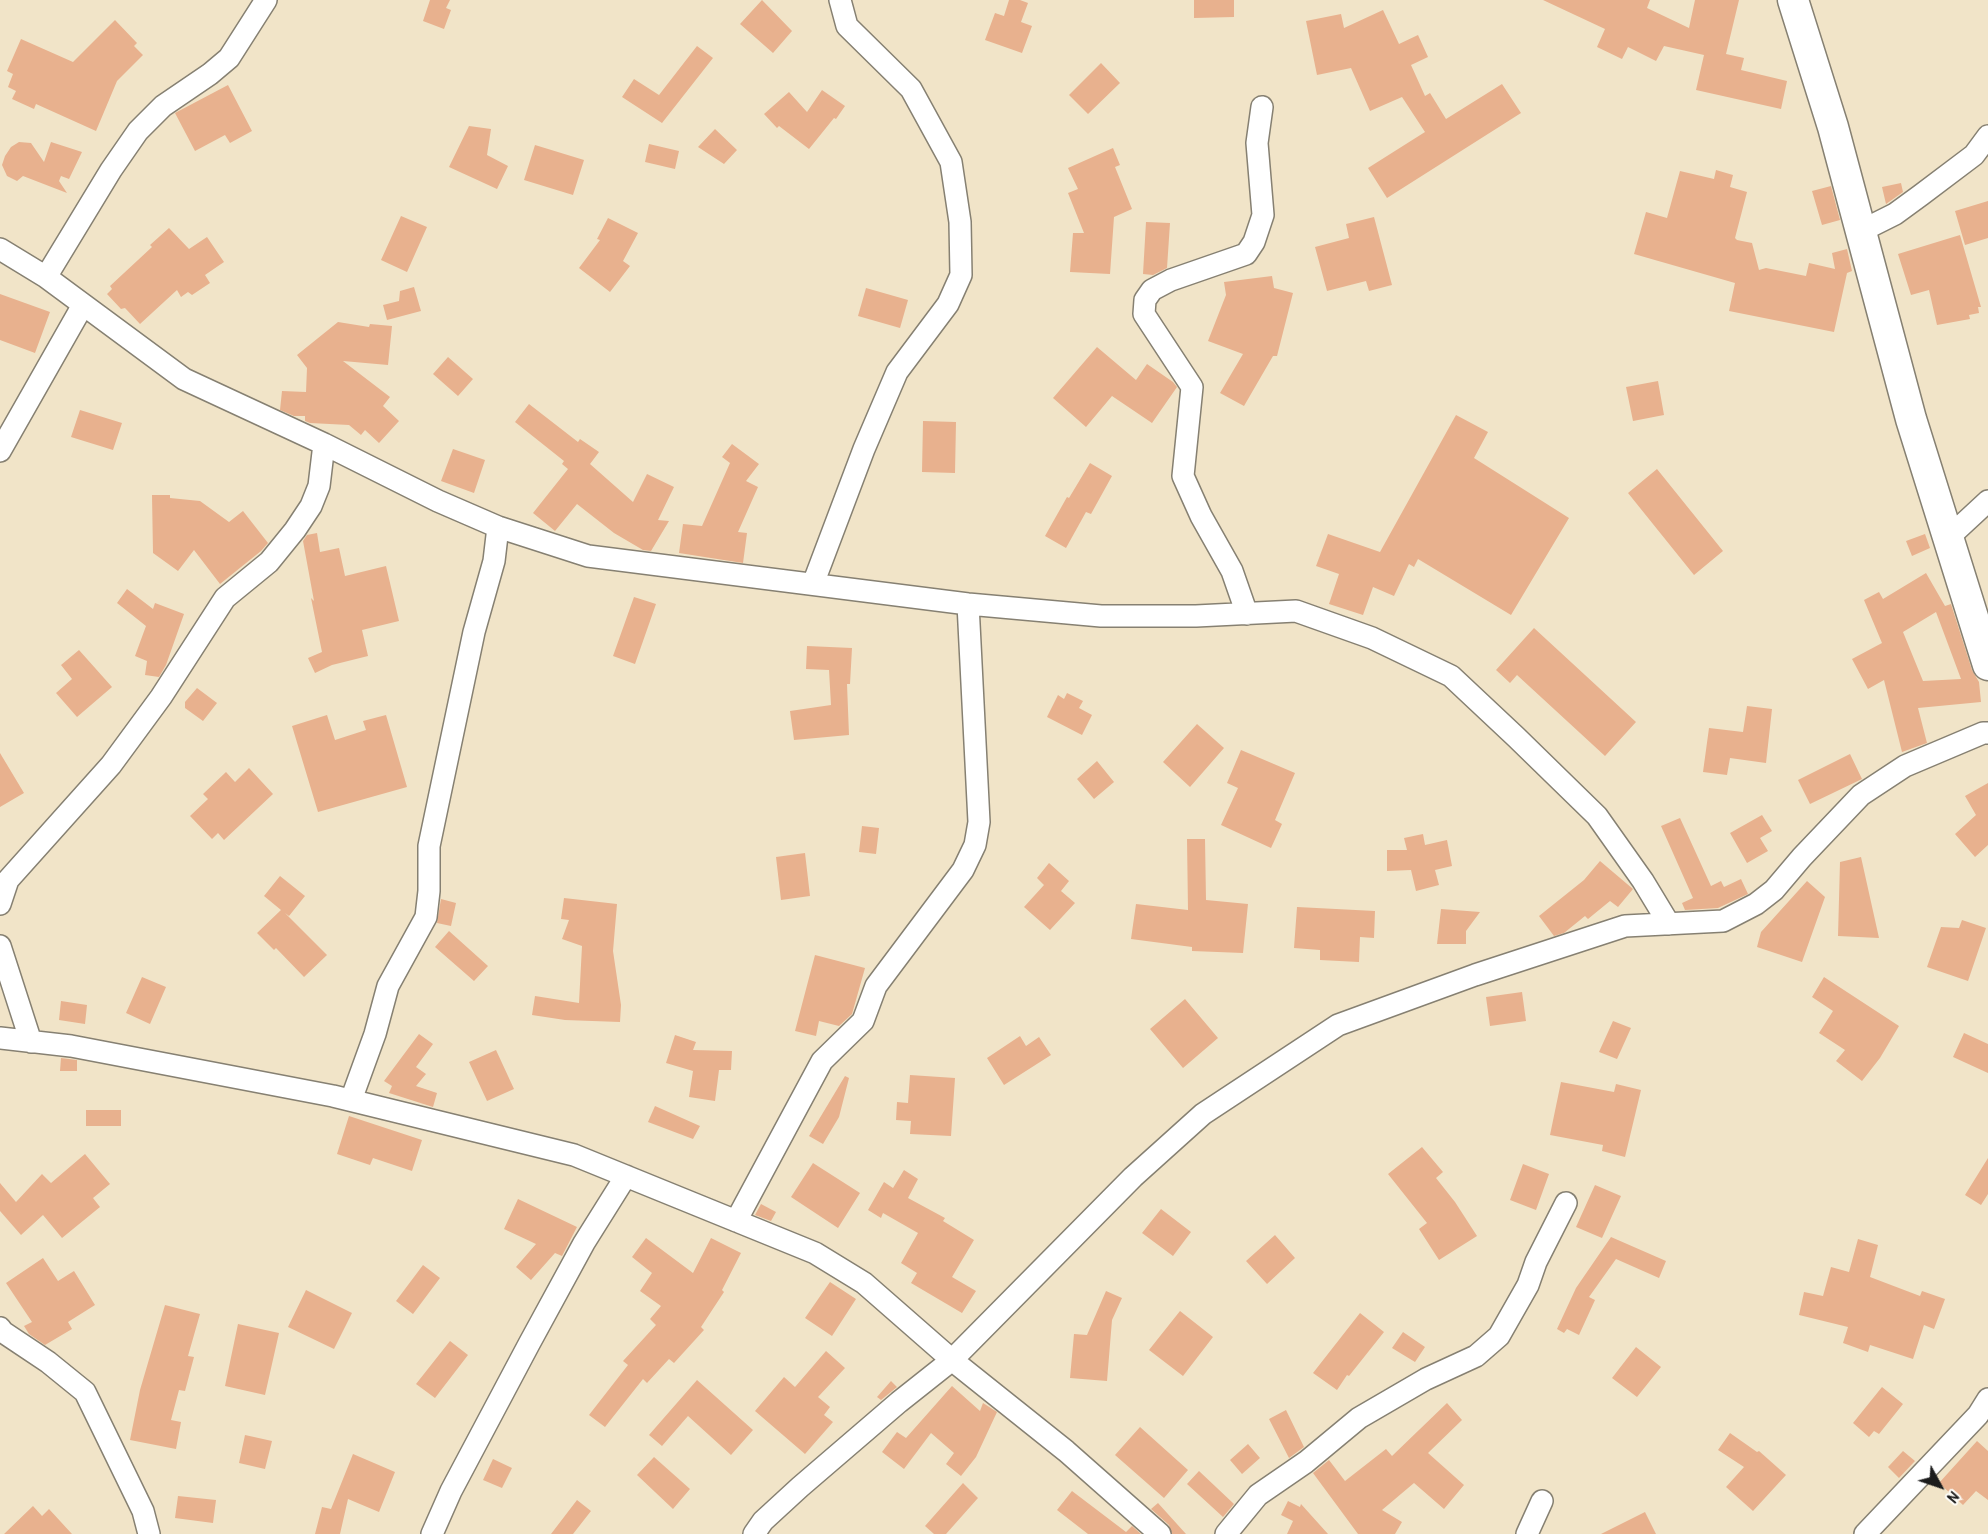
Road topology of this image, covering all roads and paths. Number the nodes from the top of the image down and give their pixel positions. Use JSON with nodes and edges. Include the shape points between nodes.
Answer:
{"nodes":[{"id":1,"x":266,"y":0,"type":"edge"},
{"id":2,"x":840,"y":0,"type":"edge"},
{"id":3,"x":1793,"y":0,"type":"edge"},
{"id":4,"x":1262,"y":107,"type":"dead end"},
{"id":5,"x":1988,"y":136,"type":"edge"},
{"id":6,"x":1861,"y":231,"type":"junction"},
{"id":7,"x":0,"y":249,"type":"edge"},
{"id":8,"x":46,"y":277,"type":"junction"},
{"id":9,"x":83,"y":305,"type":"junction"},
{"id":10,"x":324,"y":444,"type":"junction"},
{"id":11,"x":0,"y":452,"type":"edge"},
{"id":12,"x":1988,"y":501,"type":"edge"},
{"id":13,"x":498,"y":527,"type":"junction"},
{"id":14,"x":1948,"y":538,"type":"junction"},
{"id":15,"x":813,"y":584,"type":"junction"},
{"id":16,"x":968,"y":604,"type":"junction"},
{"id":17,"x":1247,"y":614,"type":"junction"},
{"id":18,"x":1988,"y":665,"type":"edge"},
{"id":19,"x":1988,"y":733,"type":"edge"},
{"id":20,"x":0,"y":904,"type":"edge"},
{"id":21,"x":1669,"y":924,"type":"junction"},
{"id":22,"x":0,"y":946,"type":"edge"},
{"id":23,"x":0,"y":1038,"type":"edge"},
{"id":24,"x":31,"y":1041,"type":"junction"},
{"id":25,"x":351,"y":1100,"type":"junction"},
{"id":26,"x":626,"y":1176,"type":"junction"},
{"id":27,"x":1566,"y":1203,"type":"dead end"},
{"id":28,"x":736,"y":1221,"type":"junction"},
{"id":29,"x":0,"y":1328,"type":"edge"},
{"id":30,"x":952,"y":1360,"type":"junction"},
{"id":31,"x":1988,"y":1399,"type":"edge"},
{"id":32,"x":1542,"y":1501,"type":"dead end"},
{"id":33,"x":149,"y":1534,"type":"edge"},
{"id":34,"x":432,"y":1534,"type":"edge"},
{"id":35,"x":754,"y":1534,"type":"edge"},
{"id":36,"x":1160,"y":1534,"type":"edge"},
{"id":37,"x":1226,"y":1534,"type":"edge"},
{"id":38,"x":1527,"y":1534,"type":"edge"},
{"id":39,"x":1865,"y":1534,"type":"edge"}],
"edges":[{"from":1,"to":8,"type":"street","via":[[229,58],[163,106],[138,130]]},
{"from":2,"to":15,"type":"street","via":[[847,26],[911,89],[951,162],[960,222],[961,275],[948,304],[897,372]]},
{"from":3,"to":6,"type":"street"},
{"from":4,"to":17,"type":"street","via":[[1257,144],[1263,215],[1254,242],[1246,254],[1171,279],[1152,290],[1145,300],[1144,314],[1192,387],[1183,476],[1232,571]]},
{"from":5,"to":6,"type":"street","via":[[1974,155],[1921,195]]},
{"from":6,"to":14,"type":"street","via":[[1911,419]]},
{"from":7,"to":8,"type":"street"},
{"from":8,"to":9,"type":"street"},
{"from":9,"to":10,"type":"street","via":[[184,379]]},
{"from":9,"to":11,"type":"street"},
{"from":10,"to":13,"type":"street"},
{"from":10,"to":20,"type":"street","via":[[319,486],[295,530],[269,562],[225,598],[111,765],[8,880]]},
{"from":12,"to":14,"type":"street"},
{"from":13,"to":15,"type":"street","via":[[588,556]]},
{"from":13,"to":25,"type":"street","via":[[494,561],[474,632],[429,846],[426,917],[388,986]]},
{"from":14,"to":18,"type":"street"},
{"from":15,"to":16,"type":"street"},
{"from":16,"to":17,"type":"street","via":[[1101,616]]},
{"from":16,"to":28,"type":"street","via":[[979,822],[975,845],[963,870],[876,986],[863,1021],[822,1061]]},
{"from":17,"to":21,"type":"street","via":[[1296,611],[1372,638],[1451,676],[1597,816]]},
{"from":19,"to":21,"type":"street","via":[[1905,766],[1861,795],[1774,890],[1756,904],[1723,921]]},
{"from":21,"to":30,"type":"street","via":[[1625,926],[1338,1025],[1203,1114],[1133,1177]]},
{"from":22,"to":24,"type":"street"},
{"from":23,"to":24,"type":"street"},
{"from":24,"to":25,"type":"street"},
{"from":25,"to":26,"type":"street","via":[[574,1155]]},
{"from":26,"to":28,"type":"street"},
{"from":26,"to":34,"type":"street","via":[[584,1243],[451,1491]]},
{"from":27,"to":37,"type":"street","via":[[1528,1286],[1499,1336],[1476,1356],[1426,1379],[1359,1418],[1258,1495]]},
{"from":28,"to":30,"type":"street","via":[[815,1253],[864,1283]]},
{"from":29,"to":33,"type":"street","via":[[85,1392],[143,1511]]},
{"from":30,"to":35,"type":"street","via":[[800,1487]]},
{"from":30,"to":36,"type":"street","via":[[1066,1451]]},
{"from":31,"to":39,"type":"street","via":[[1978,1415]]},
{"from":32,"to":38,"type":"street"}]}
